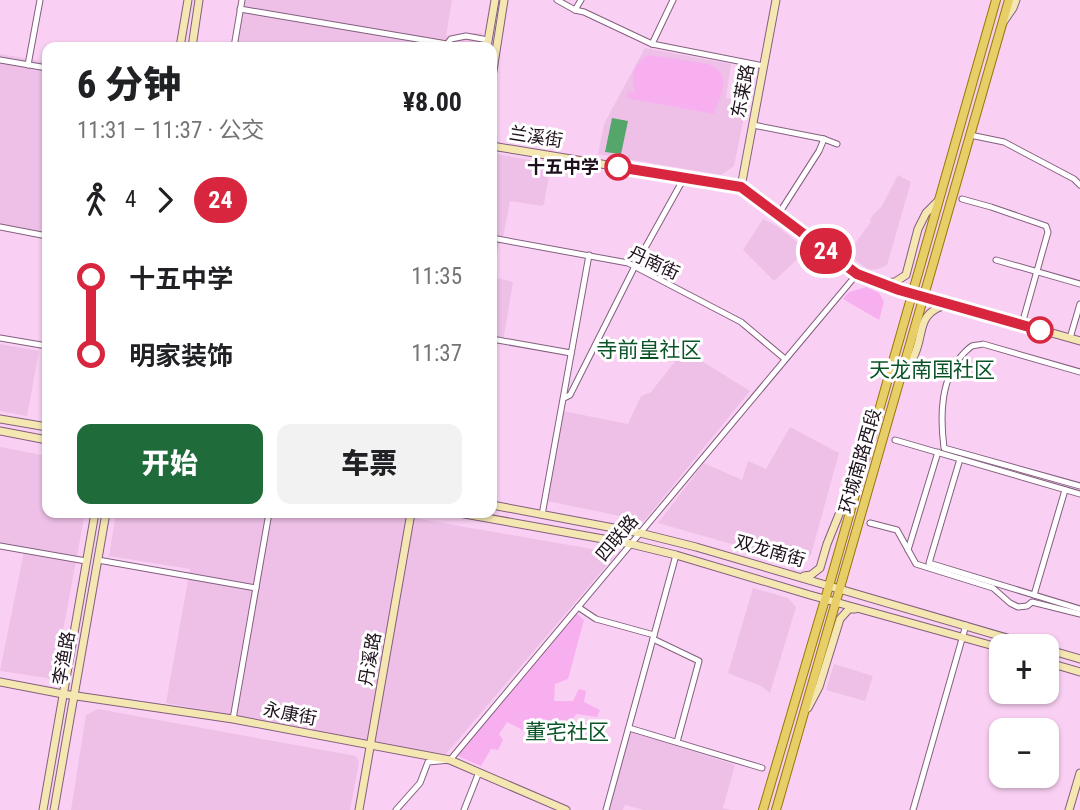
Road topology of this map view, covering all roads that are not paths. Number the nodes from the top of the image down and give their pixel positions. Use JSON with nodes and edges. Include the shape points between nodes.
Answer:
{"nodes":[{"id":1,"x":40,"y":0,"type":"edge"},
{"id":2,"x":188,"y":0,"type":"edge"},
{"id":3,"x":199,"y":0,"type":"edge"},
{"id":4,"x":242,"y":0,"type":"edge"},
{"id":5,"x":495,"y":0,"type":"edge"},
{"id":6,"x":505,"y":0,"type":"edge"},
{"id":7,"x":557,"y":0,"type":"edge"},
{"id":8,"x":580,"y":0,"type":"edge"},
{"id":9,"x":673,"y":0,"type":"edge"},
{"id":10,"x":776,"y":0,"type":"edge"},
{"id":11,"x":996,"y":0,"type":"edge"},
{"id":12,"x":1009,"y":0,"type":"edge"},
{"id":13,"x":1016,"y":0,"type":"edge"},
{"id":14,"x":240,"y":9,"type":"junction"},
{"id":15,"x":575,"y":10,"type":"junction"},
{"id":16,"x":1002,"y":24,"type":"junction"},
{"id":17,"x":181,"y":42,"type":"edge"},
{"id":18,"x":193,"y":42,"type":"edge"},
{"id":19,"x":235,"y":42,"type":"edge"},
{"id":20,"x":435,"y":42,"type":"edge"},
{"id":21,"x":448,"y":42,"type":"edge"},
{"id":22,"x":482,"y":42,"type":"edge"},
{"id":23,"x":488,"y":42,"type":"edge"},
{"id":24,"x":652,"y":44,"type":"junction"},
{"id":25,"x":497,"y":47,"type":"edge"},
{"id":26,"x":0,"y":60,"type":"edge"},
{"id":27,"x":29,"y":65,"type":"junction"},
{"id":28,"x":764,"y":66,"type":"junction"},
{"id":29,"x":42,"y":67,"type":"edge"},
{"id":30,"x":753,"y":125,"type":"junction"},
{"id":31,"x":970,"y":135,"type":"junction"},
{"id":32,"x":824,"y":139,"type":"junction"},
{"id":33,"x":837,"y":144,"type":"dead end"},
{"id":34,"x":497,"y":147,"type":"edge"},
{"id":35,"x":684,"y":178,"type":"junction"},
{"id":36,"x":1080,"y":185,"type":"edge"},
{"id":37,"x":741,"y":187,"type":"junction"},
{"id":38,"x":962,"y":199,"type":"dead end"},
{"id":39,"x":938,"y":201,"type":"junction"},
{"id":40,"x":778,"y":215,"type":"junction"},
{"id":41,"x":0,"y":227,"type":"edge"},
{"id":42,"x":42,"y":235,"type":"edge"},
{"id":43,"x":497,"y":239,"type":"edge"},
{"id":44,"x":589,"y":256,"type":"junction"},
{"id":45,"x":996,"y":260,"type":"dead end"},
{"id":46,"x":635,"y":266,"type":"junction"},
{"id":47,"x":1037,"y":272,"type":"junction"},
{"id":48,"x":857,"y":274,"type":"junction"},
{"id":49,"x":880,"y":283,"type":"junction"},
{"id":50,"x":1080,"y":284,"type":"edge"},
{"id":51,"x":911,"y":294,"type":"junction"},
{"id":52,"x":924,"y":297,"type":"junction"},
{"id":53,"x":950,"y":304,"type":"junction"},
{"id":54,"x":1080,"y":304,"type":"edge"},
{"id":55,"x":1022,"y":324,"type":"junction"},
{"id":56,"x":0,"y":338,"type":"edge"},
{"id":57,"x":1070,"y":338,"type":"junction"},
{"id":58,"x":497,"y":340,"type":"edge"},
{"id":59,"x":1080,"y":341,"type":"edge"},
{"id":60,"x":42,"y":345,"type":"edge"},
{"id":61,"x":571,"y":352,"type":"junction"},
{"id":62,"x":785,"y":359,"type":"junction"},
{"id":63,"x":902,"y":372,"type":"junction"},
{"id":64,"x":1080,"y":372,"type":"edge"},
{"id":65,"x":563,"y":398,"type":"junction"},
{"id":66,"x":0,"y":419,"type":"edge"},
{"id":67,"x":42,"y":426,"type":"edge"},
{"id":68,"x":0,"y":431,"type":"edge"},
{"id":69,"x":42,"y":439,"type":"edge"},
{"id":70,"x":895,"y":440,"type":"dead end"},
{"id":71,"x":937,"y":452,"type":"junction"},
{"id":72,"x":960,"y":459,"type":"junction"},
{"id":73,"x":860,"y":477,"type":"junction"},
{"id":74,"x":1080,"y":486,"type":"edge"},
{"id":75,"x":1065,"y":490,"type":"junction"},
{"id":76,"x":1080,"y":494,"type":"edge"},
{"id":77,"x":497,"y":507,"type":"edge"},
{"id":78,"x":542,"y":515,"type":"junction"},
{"id":79,"x":94,"y":518,"type":"edge"},
{"id":80,"x":105,"y":518,"type":"edge"},
{"id":81,"x":268,"y":518,"type":"edge"},
{"id":82,"x":410,"y":518,"type":"edge"},
{"id":83,"x":487,"y":518,"type":"edge"},
{"id":84,"x":870,"y":523,"type":"dead end"},
{"id":85,"x":640,"y":533,"type":"junction"},
{"id":86,"x":631,"y":544,"type":"junction"},
{"id":87,"x":0,"y":546,"type":"edge"},
{"id":88,"x":908,"y":550,"type":"junction"},
{"id":89,"x":676,"y":555,"type":"junction"},
{"id":90,"x":98,"y":560,"type":"junction"},
{"id":91,"x":86,"y":561,"type":"junction"},
{"id":92,"x":802,"y":577,"type":"junction"},
{"id":93,"x":829,"y":586,"type":"junction"},
{"id":94,"x":256,"y":588,"type":"junction"},
{"id":95,"x":840,"y":590,"type":"junction"},
{"id":96,"x":1034,"y":595,"type":"junction"},
{"id":97,"x":824,"y":598,"type":"junction"},
{"id":98,"x":836,"y":601,"type":"junction"},
{"id":99,"x":578,"y":607,"type":"junction"},
{"id":100,"x":861,"y":609,"type":"junction"},
{"id":101,"x":1080,"y":612,"type":"edge"},
{"id":102,"x":966,"y":625,"type":"junction"},
{"id":103,"x":995,"y":634,"type":"edge"},
{"id":104,"x":653,"y":637,"type":"junction"},
{"id":105,"x":963,"y":637,"type":"junction"},
{"id":106,"x":989,"y":645,"type":"edge"},
{"id":107,"x":1059,"y":653,"type":"edge"},
{"id":108,"x":1080,"y":659,"type":"edge"},
{"id":109,"x":1059,"y":666,"type":"edge"},
{"id":110,"x":1080,"y":672,"type":"edge"},
{"id":111,"x":0,"y":682,"type":"edge"},
{"id":112,"x":63,"y":694,"type":"junction"},
{"id":113,"x":73,"y":695,"type":"junction"},
{"id":114,"x":804,"y":714,"type":"junction"},
{"id":115,"x":233,"y":719,"type":"junction"},
{"id":116,"x":629,"y":728,"type":"junction"},
{"id":117,"x":677,"y":742,"type":"junction"},
{"id":118,"x":372,"y":745,"type":"junction"},
{"id":119,"x":450,"y":760,"type":"junction"},
{"id":120,"x":761,"y":768,"type":"dead end"},
{"id":121,"x":479,"y":772,"type":"junction"},
{"id":122,"x":1080,"y":773,"type":"edge"},
{"id":123,"x":43,"y":810,"type":"edge"},
{"id":124,"x":54,"y":810,"type":"edge"},
{"id":125,"x":359,"y":810,"type":"edge"},
{"id":126,"x":396,"y":810,"type":"edge"},
{"id":127,"x":464,"y":810,"type":"edge"},
{"id":128,"x":566,"y":810,"type":"edge"},
{"id":129,"x":606,"y":810,"type":"edge"},
{"id":130,"x":763,"y":810,"type":"edge"},
{"id":131,"x":776,"y":810,"type":"edge"},
{"id":132,"x":913,"y":810,"type":"edge"},
{"id":133,"x":1069,"y":810,"type":"edge"}],
"edges":[{"from":1,"to":27,"type":"street"},
{"from":2,"to":17,"type":"main road"},
{"from":3,"to":18,"type":"main road"},
{"from":4,"to":14,"type":"street"},
{"from":5,"to":23,"type":"main road"},
{"from":6,"to":25,"type":"main road"},
{"from":7,"to":15,"type":"street"},
{"from":8,"to":15,"type":"street"},
{"from":9,"to":24,"type":"street"},
{"from":10,"to":28,"type":"main road","name":"东莱路"},
{"from":11,"to":39,"type":"main road","name":"环城南路西段"},
{"from":12,"to":16,"type":"main road","name":"环城南路西段"},
{"from":13,"to":16,"type":"main road"},
{"from":14,"to":19,"type":"street"},
{"from":14,"to":20,"type":"street"},
{"from":15,"to":24,"type":"street"},
{"from":16,"to":31,"type":"main road","name":"环城南路西段"},
{"from":21,"to":22,"type":"street","via":[[466,36]]},
{"from":24,"to":28,"type":"street"},
{"from":26,"to":27,"type":"street"},
{"from":27,"to":29,"type":"street"},
{"from":28,"to":30,"type":"main road","name":"东莱路"},
{"from":30,"to":32,"type":"street"},
{"from":30,"to":37,"type":"main road","name":"东莱路"},
{"from":31,"to":36,"type":"street","via":[[1004,142]]},
{"from":31,"to":52,"type":"main road","name":"环城南路西段"},
{"from":32,"to":33,"type":"street"},
{"from":32,"to":40,"type":"street"},
{"from":34,"to":35,"type":"main road","name":"兰溪街"},
{"from":35,"to":37,"type":"main road","name":"兰溪街"},
{"from":35,"to":46,"type":"street"},
{"from":37,"to":40,"type":"main road","name":"兰溪街"},
{"from":38,"to":47,"type":"street","via":[[1046,226]]},
{"from":39,"to":49,"type":"main road","via":[[918,229],[906,275]]},
{"from":39,"to":51,"type":"main road","name":"环城南路西段"},
{"from":40,"to":48,"type":"main road","name":"兰溪街"},
{"from":41,"to":42,"type":"street"},
{"from":43,"to":44,"type":"street","name":"丹南街"},
{"from":44,"to":46,"type":"street","name":"丹南街"},
{"from":44,"to":61,"type":"street"},
{"from":45,"to":47,"type":"street"},
{"from":46,"to":62,"type":"street","name":"丹南街","via":[[741,321]]},
{"from":46,"to":65,"type":"street","via":[[570,395]]},
{"from":47,"to":50,"type":"street"},
{"from":47,"to":55,"type":"street"},
{"from":48,"to":49,"type":"main road","name":"兰溪街"},
{"from":48,"to":62,"type":"street","name":"四联路"},
{"from":49,"to":51,"type":"main road","name":"兰溪街"},
{"from":51,"to":52,"type":"main road","name":"兰溪街"},
{"from":51,"to":73,"type":"main road","name":"环城南路西段"},
{"from":52,"to":53,"type":"main road","name":"兰溪街"},
{"from":52,"to":63,"type":"main road","name":"环城南路西段"},
{"from":53,"to":55,"type":"main road","name":"兰溪街"},
{"from":53,"to":63,"type":"main road","via":[[935,308],[926,317],[914,358]]},
{"from":54,"to":57,"type":"street"},
{"from":55,"to":57,"type":"main road","name":"兰溪街"},
{"from":56,"to":60,"type":"street"},
{"from":57,"to":59,"type":"main road","name":"兰溪街"},
{"from":58,"to":61,"type":"street"},
{"from":61,"to":65,"type":"street"},
{"from":62,"to":85,"type":"street","name":"四联路"},
{"from":63,"to":95,"type":"main road","name":"环城南路西段"},
{"from":64,"to":74,"type":"street","via":[[983,344],[971,346],[949,376],[941,426],[944,448]]},
{"from":65,"to":78,"type":"street"},
{"from":66,"to":67,"type":"main road"},
{"from":68,"to":69,"type":"main road"},
{"from":70,"to":71,"type":"street"},
{"from":71,"to":72,"type":"street"},
{"from":71,"to":88,"type":"street"},
{"from":72,"to":75,"type":"street"},
{"from":72,"to":96,"type":"street","via":[[929,563]]},
{"from":73,"to":92,"type":"main road","via":[[840,512],[820,568]]},
{"from":73,"to":93,"type":"main road","name":"环城南路西段"},
{"from":75,"to":76,"type":"street"},
{"from":75,"to":96,"type":"street"},
{"from":77,"to":78,"type":"main road","name":"双龙南街"},
{"from":78,"to":85,"type":"main road","name":"双龙南街"},
{"from":79,"to":91,"type":"main road","name":"李渔路"},
{"from":80,"to":90,"type":"main road","name":"李渔路"},
{"from":81,"to":94,"type":"street"},
{"from":82,"to":118,"type":"main road","name":"丹溪路"},
{"from":83,"to":86,"type":"main road","name":"双龙南街"},
{"from":84,"to":88,"type":"street","via":[[897,530]]},
{"from":85,"to":86,"type":"street","name":"四联路"},
{"from":85,"to":92,"type":"main road","name":"双龙南街"},
{"from":86,"to":89,"type":"main road","name":"双龙南街"},
{"from":86,"to":99,"type":"street","name":"四联路"},
{"from":87,"to":91,"type":"street"},
{"from":88,"to":101,"type":"street","via":[[916,564],[993,588],[1018,607],[1032,601]]},
{"from":89,"to":97,"type":"main road","name":"双龙南街"},
{"from":89,"to":104,"type":"street"},
{"from":90,"to":94,"type":"street"},
{"from":90,"to":113,"type":"main road","name":"李渔路"},
{"from":91,"to":112,"type":"main road","name":"李渔路"},
{"from":92,"to":93,"type":"main road","name":"双龙南街"},
{"from":93,"to":95,"type":"main road","name":"双龙南街"},
{"from":93,"to":97,"type":"main road","name":"环城南路西段"},
{"from":94,"to":115,"type":"street"},
{"from":95,"to":98,"type":"main road","name":"环城南路西段"},
{"from":95,"to":102,"type":"main road","name":"双龙南街"},
{"from":96,"to":101,"type":"street"},
{"from":97,"to":98,"type":"main road","name":"双龙南街"},
{"from":97,"to":130,"type":"main road","name":"环城南路西段"},
{"from":98,"to":100,"type":"main road","name":"双龙南街"},
{"from":98,"to":114,"type":"main road","name":"环城南路西段"},
{"from":99,"to":104,"type":"street","via":[[596,619]]},
{"from":99,"to":119,"type":"street","name":"四联路"},
{"from":100,"to":105,"type":"main road","name":"双龙南街"},
{"from":100,"to":114,"type":"main road","via":[[849,609],[840,619],[819,687]]},
{"from":102,"to":103,"type":"main road","name":"双龙南街"},
{"from":102,"to":105,"type":"street"},
{"from":104,"to":116,"type":"street"},
{"from":104,"to":117,"type":"street","via":[[699,661]]},
{"from":105,"to":106,"type":"main road","name":"双龙南街"},
{"from":105,"to":132,"type":"street"},
{"from":107,"to":108,"type":"main road"},
{"from":109,"to":110,"type":"main road"},
{"from":111,"to":112,"type":"main road","name":"永康街"},
{"from":112,"to":113,"type":"main road","name":"永康街"},
{"from":112,"to":123,"type":"main road","name":"李渔路"},
{"from":113,"to":115,"type":"main road","name":"永康街"},
{"from":113,"to":124,"type":"main road","name":"李渔路"},
{"from":114,"to":131,"type":"main road","name":"环城南路西段"},
{"from":115,"to":118,"type":"main road","name":"永康街"},
{"from":116,"to":117,"type":"street"},
{"from":116,"to":129,"type":"street"},
{"from":117,"to":120,"type":"street"},
{"from":118,"to":119,"type":"main road","name":"永康街"},
{"from":118,"to":125,"type":"main road","name":"丹溪路"},
{"from":119,"to":121,"type":"main road","name":"永康街"},
{"from":119,"to":126,"type":"street","name":"四联路","via":[[428,762],[420,783]]},
{"from":121,"to":127,"type":"street"},
{"from":121,"to":128,"type":"main road","name":"永康街"},
{"from":122,"to":133,"type":"main road"}]}
